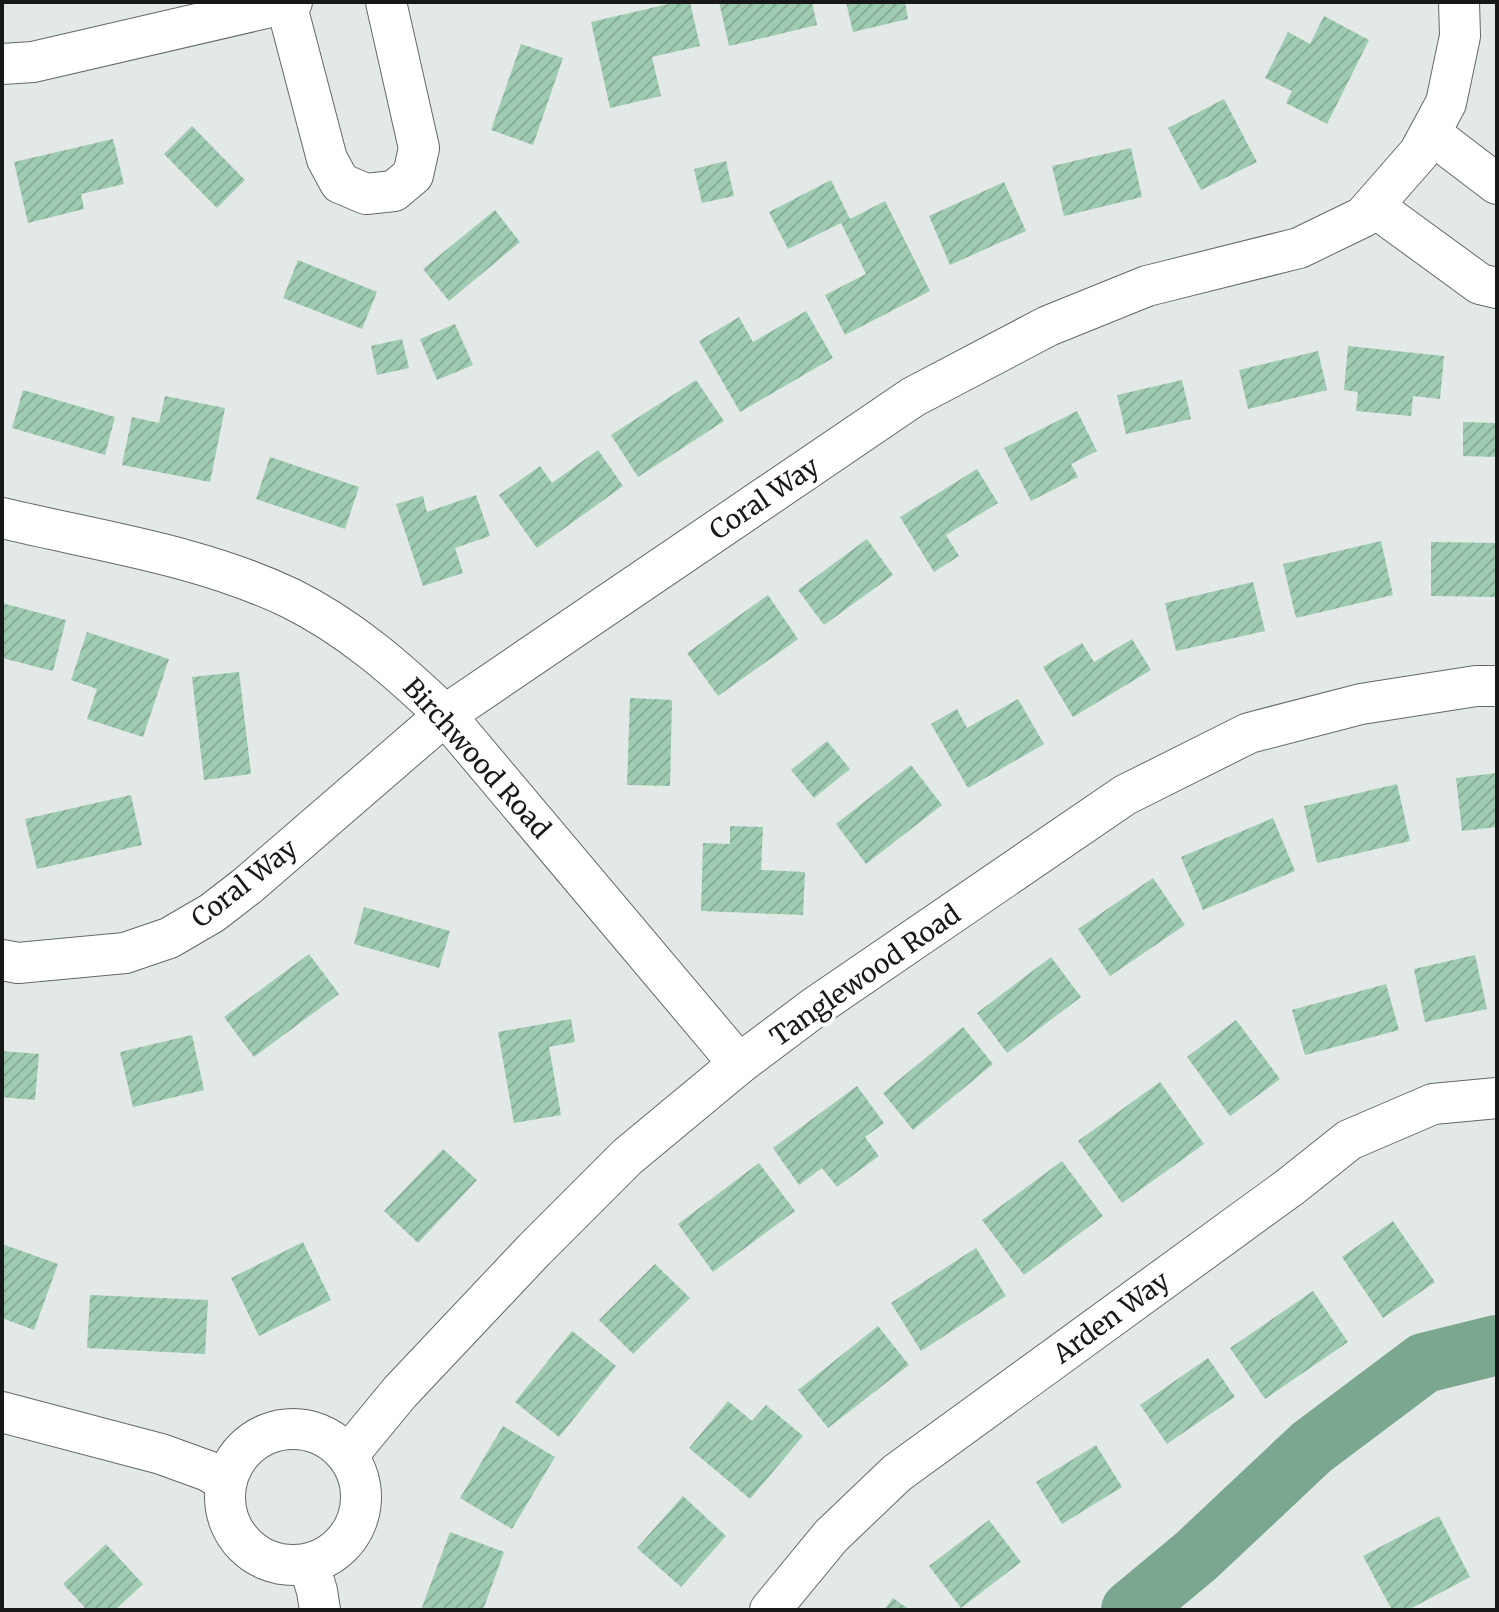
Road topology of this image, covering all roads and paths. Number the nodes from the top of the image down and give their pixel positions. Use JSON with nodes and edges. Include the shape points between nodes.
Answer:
{"nodes":[{"id":1,"x":386,"y":2,"type":"edge"},
{"id":2,"x":1459,"y":2,"type":"edge"},
{"id":3,"x":289,"y":3,"type":"edge"},
{"id":4,"x":2,"y":64,"type":"edge"},
{"id":5,"x":1430,"y":133,"type":"junction"},
{"id":6,"x":1497,"y":184,"type":"edge"},
{"id":7,"x":1373,"y":206,"type":"junction"},
{"id":8,"x":1497,"y":288,"type":"edge"},
{"id":9,"x":2,"y":518,"type":"edge"},
{"id":10,"x":1497,"y":686,"type":"edge"},
{"id":11,"x":445,"y":715,"type":"junction"},
{"id":12,"x":2,"y":960,"type":"edge"},
{"id":13,"x":739,"y":1064,"type":"junction"},
{"id":14,"x":1497,"y":1098,"type":"edge"},
{"id":15,"x":2,"y":1412,"type":"edge"},
{"id":16,"x":348,"y":1455,"type":"junction"},
{"id":17,"x":226,"y":1482,"type":"junction"},
{"id":18,"x":309,"y":1564,"type":"junction"},
{"id":19,"x":320,"y":1610,"type":"edge"},
{"id":20,"x":770,"y":1610,"type":"edge"}],
"edges":[{"from":1,"to":3,"type":"street","via":[[419,148],[413,175],[394,191],[366,194],[340,183],[327,159]]},
{"from":2,"to":5,"type":"street","name":"Coral Way","via":[[1460,36],[1449,90]]},
{"from":3,"to":4,"type":"street","via":[[33,62]]},
{"from":5,"to":6,"type":"street"},
{"from":5,"to":7,"type":"street","name":"Coral Way"},
{"from":7,"to":8,"type":"street","via":[[1480,284]]},
{"from":7,"to":11,"type":"street","name":"Coral Way","via":[[1363,217],[1299,248],[1147,286],[1048,326],[913,397]]},
{"from":9,"to":11,"type":"street","name":"Birchwood Road","via":[[231,573],[292,599],[353,635]]},
{"from":10,"to":13,"type":"street","name":"Tanglewood Road","via":[[1361,704],[1249,733],[1125,795]]},
{"from":11,"to":12,"type":"street","name":"Coral Way","via":[[247,886],[169,938],[125,953]]},
{"from":11,"to":13,"type":"street","name":"Birchwood Road"},
{"from":13,"to":16,"type":"street","name":"Tanglewood Road","via":[[617,1167],[410,1381]]},
{"from":14,"to":20,"type":"street","name":"Arden Way","via":[[1433,1104],[1349,1140],[897,1473],[831,1536]]},
{"from":15,"to":17,"type":"street","via":[[161,1454]]},
{"from":16,"to":17,"type":"street","via":[[311,1430],[289,1428],[248,1444]]},
{"from":16,"to":18,"type":"street","via":[[362,1496],[358,1519],[348,1539]]},
{"from":17,"to":18,"type":"street","via":[[231,1526],[244,1544],[263,1559]]},
{"from":18,"to":19,"type":"street"}]}
